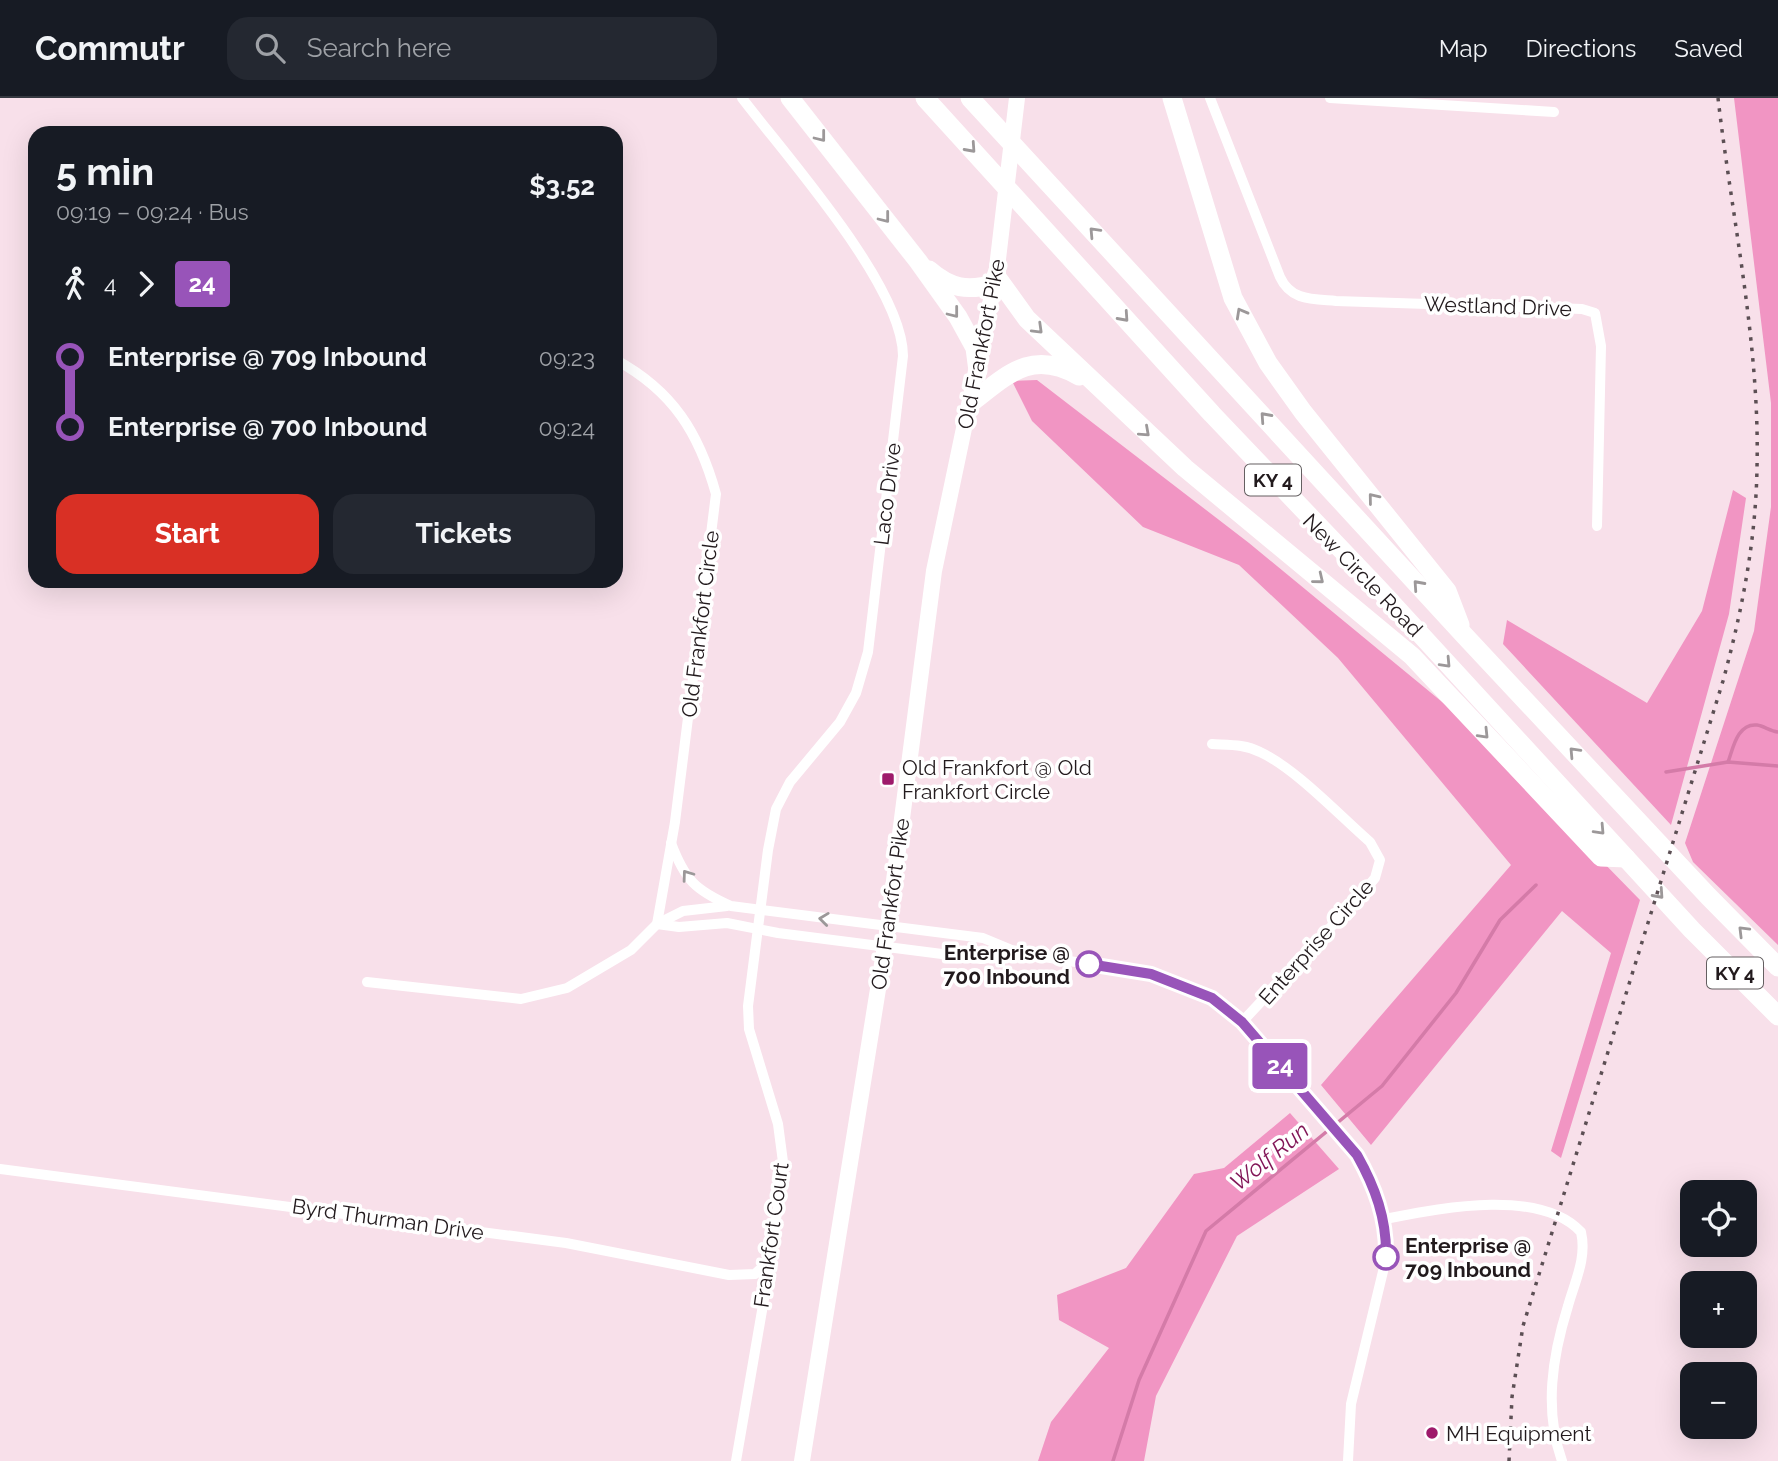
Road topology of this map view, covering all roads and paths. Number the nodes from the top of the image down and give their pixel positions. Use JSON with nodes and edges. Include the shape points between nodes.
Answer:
{"nodes":[{"id":1,"x":742,"y":98,"type":"edge"},
{"id":2,"x":790,"y":98,"type":"edge"},
{"id":3,"x":925,"y":98,"type":"edge"},
{"id":4,"x":970,"y":98,"type":"edge"},
{"id":5,"x":1017,"y":98,"type":"edge"},
{"id":6,"x":1172,"y":98,"type":"edge"},
{"id":7,"x":1210,"y":98,"type":"edge"},
{"id":8,"x":1330,"y":98,"type":"edge"},
{"id":9,"x":1554,"y":112,"type":"dead end"},
{"id":10,"x":918,"y":261,"type":"junction"},
{"id":11,"x":995,"y":280,"type":"junction"},
{"id":12,"x":623,"y":365,"type":"edge"},
{"id":13,"x":978,"y":371,"type":"junction"},
{"id":14,"x":1095,"y":386,"type":"junction"},
{"id":15,"x":972,"y":402,"type":"junction"},
{"id":16,"x":1597,"y":526,"type":"dead end"},
{"id":17,"x":1464,"y":635,"type":"junction"},
{"id":18,"x":1212,"y":744,"type":"dead end"},
{"id":19,"x":671,"y":844,"type":"junction"},
{"id":20,"x":1626,"y":858,"type":"junction"},
{"id":21,"x":731,"y":906,"type":"junction"},
{"id":22,"x":760,"y":911,"type":"junction"},
{"id":23,"x":657,"y":924,"type":"junction"},
{"id":24,"x":888,"y":926,"type":"junction"},
{"id":25,"x":757,"y":929,"type":"junction"},
{"id":26,"x":885,"y":947,"type":"junction"},
{"id":27,"x":1019,"y":954,"type":"junction"},
{"id":28,"x":1778,"y":967,"type":"edge"},
{"id":29,"x":367,"y":982,"type":"dead end"},
{"id":30,"x":1778,"y":1016,"type":"edge"},
{"id":31,"x":1242,"y":1022,"type":"junction"},
{"id":32,"x":0,"y":1169,"type":"edge"},
{"id":33,"x":1385,"y":1219,"type":"junction"},
{"id":34,"x":769,"y":1261,"type":"junction"},
{"id":35,"x":736,"y":1461,"type":"edge"},
{"id":36,"x":802,"y":1461,"type":"edge"},
{"id":37,"x":1349,"y":1461,"type":"edge"},
{"id":38,"x":1562,"y":1461,"type":"edge"}],
"edges":[{"from":1,"to":22,"type":"street","name":"Laco Drive","via":[[879,282],[903,345],[861,681],[840,722],[789,782],[776,809]]},
{"from":2,"to":10,"type":"highway","one_way":true},
{"from":3,"to":20,"type":"highway","name":"New Circle Road","number":"KY 4","one_way":true},
{"from":17,"to":4,"type":"highway","name":"New Circle Road","number":"KY 4","one_way":true},
{"from":5,"to":11,"type":"main road","name":"Old Frankfort Pike"},
{"from":17,"to":6,"type":"highway","one_way":true,"via":[[1447,591],[1268,363],[1233,298]]},
{"from":7,"to":16,"type":"street","name":"Westland Drive","via":[[1280,277],[1291,293],[1306,299],[1595,313],[1601,346]]},
{"from":8,"to":9,"type":"street"},
{"from":10,"to":11,"type":"highway","via":[[952,287],[977,288]]},
{"from":10,"to":13,"type":"highway","one_way":true,"via":[[966,330],[975,348]]},
{"from":11,"to":13,"type":"main road","name":"Old Frankfort Pike"},
{"from":11,"to":14,"type":"highway","one_way":true},
{"from":12,"to":19,"type":"street","name":"Old Frankfort Circle","via":[[664,394],[691,429],[705,455],[716,494]]},
{"from":13,"to":15,"type":"main road","name":"Old Frankfort Pike"},
{"from":14,"to":15,"type":"highway","via":[[1063,367],[1042,364],[1009,374]]},
{"from":14,"to":20,"type":"highway","one_way":true,"via":[[1185,468],[1412,656],[1601,857]]},
{"from":15,"to":24,"type":"main road","name":"Old Frankfort Pike","via":[[933,571]]},
{"from":28,"to":17,"type":"highway","name":"New Circle Road","number":"KY 4","one_way":true},
{"from":18,"to":31,"type":"street","name":"Enterprise Circle","via":[[1242,745],[1280,764],[1370,842],[1380,860],[1375,878],[1358,898]]},
{"from":21,"to":19,"type":"street","one_way":true,"via":[[698,889],[681,869]]},
{"from":19,"to":23,"type":"street","name":"Old Frankfort Circle"},
{"from":20,"to":30,"type":"highway","name":"New Circle Road","number":"KY 4","one_way":true},
{"from":21,"to":22,"type":"street"},
{"from":21,"to":23,"type":"street","via":[[683,911]]},
{"from":24,"to":22,"type":"street","one_way":true},
{"from":22,"to":25,"type":"street","name":"Frankfort Court"},
{"from":23,"to":25,"type":"street","via":[[727,923]]},
{"from":23,"to":29,"type":"street","via":[[631,950],[567,988],[521,999]]},
{"from":24,"to":26,"type":"main road","name":"Old Frankfort Pike"},
{"from":24,"to":27,"type":"street","via":[[983,938]]},
{"from":25,"to":26,"type":"street"},
{"from":25,"to":34,"type":"street","name":"Frankfort Court","via":[[749,1030],[778,1124],[783,1162]]},
{"from":26,"to":27,"type":"street","via":[[981,959]]},
{"from":26,"to":36,"type":"main road","name":"Old Frankfort Pike"},
{"from":27,"to":31,"type":"street","via":[[1151,974],[1212,998]]},
{"from":31,"to":33,"type":"street","via":[[1343,1138],[1369,1176]]},
{"from":32,"to":34,"type":"street","name":"Byrd Thurman Drive","via":[[566,1243],[729,1275],[755,1274]]},
{"from":33,"to":37,"type":"street","via":[[1386,1259],[1351,1404]]},
{"from":33,"to":38,"type":"street","via":[[1475,1203],[1562,1219],[1581,1232],[1583,1258],[1550,1395],[1552,1433]]},
{"from":34,"to":35,"type":"street","name":"Frankfort Court"}]}
